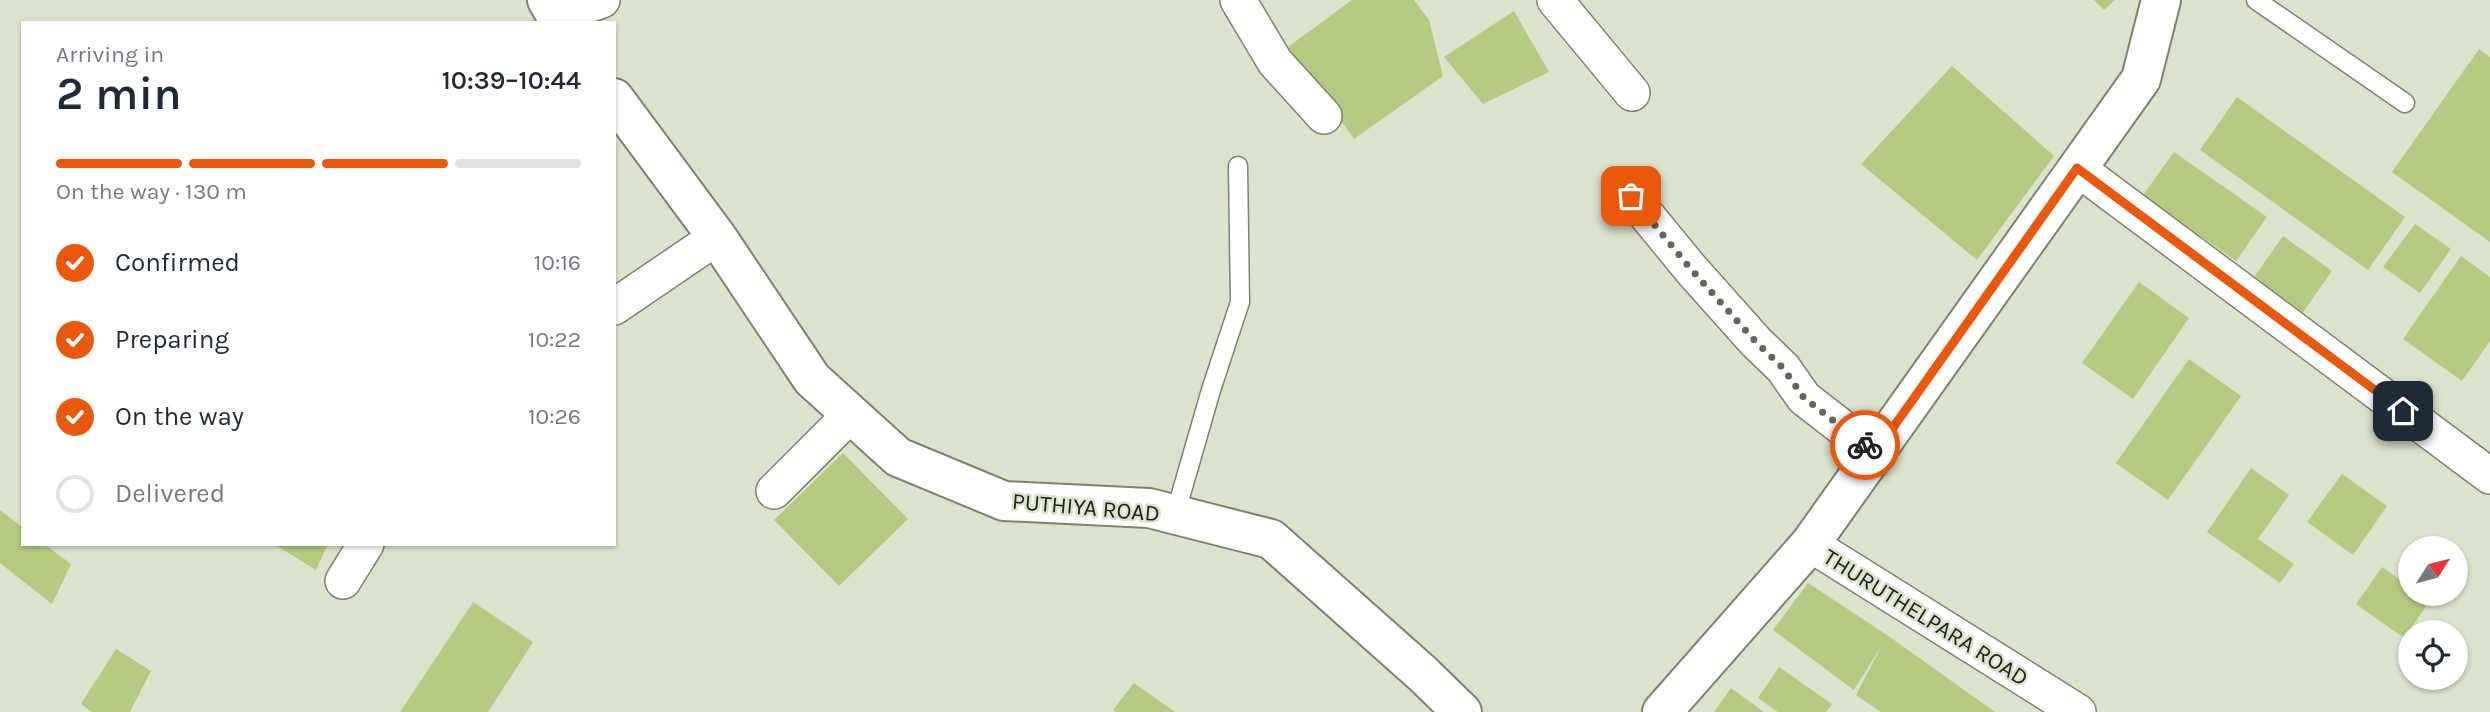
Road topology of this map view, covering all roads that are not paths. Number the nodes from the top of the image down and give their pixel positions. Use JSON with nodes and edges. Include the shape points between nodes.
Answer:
{"nodes":[{"id":1,"x":602,"y":0,"type":"edge"},
{"id":2,"x":1238,"y":0,"type":"edge"},
{"id":3,"x":1555,"y":0,"type":"edge"},
{"id":4,"x":2161,"y":0,"type":"edge"},
{"id":5,"x":2256,"y":0,"type":"edge"},
{"id":6,"x":554,"y":13,"type":"edge"},
{"id":7,"x":1632,"y":93,"type":"dead end"},
{"id":8,"x":616,"y":102,"type":"edge"},
{"id":9,"x":2405,"y":103,"type":"dead end"},
{"id":10,"x":1324,"y":116,"type":"dead end"},
{"id":11,"x":1238,"y":166,"type":"dead end"},
{"id":12,"x":2077,"y":168,"type":"junction"},
{"id":13,"x":1631,"y":196,"type":"dead end"},
{"id":14,"x":718,"y":237,"type":"junction"},
{"id":15,"x":616,"y":306,"type":"edge"},
{"id":16,"x":851,"y":414,"type":"junction"},
{"id":17,"x":1875,"y":453,"type":"junction"},
{"id":18,"x":2490,"y":476,"type":"edge"},
{"id":19,"x":774,"y":491,"type":"dead end"},
{"id":20,"x":1175,"y":514,"type":"junction"},
{"id":21,"x":1810,"y":544,"type":"junction"},
{"id":22,"x":365,"y":546,"type":"edge"},
{"id":23,"x":343,"y":581,"type":"dead end"},
{"id":24,"x":1462,"y":712,"type":"edge"},
{"id":25,"x":1662,"y":712,"type":"edge"},
{"id":26,"x":2078,"y":712,"type":"edge"}],
"edges":[{"from":1,"to":6,"type":"street"},
{"from":2,"to":10,"type":"street","via":[[1275,62]]},
{"from":3,"to":7,"type":"street"},
{"from":4,"to":12,"type":"street","via":[[2141,79]]},
{"from":5,"to":9,"type":"lane"},
{"from":8,"to":14,"type":"street","name":"PUTHIYA ROAD"},
{"from":11,"to":20,"type":"lane","via":[[1240,302]]},
{"from":12,"to":17,"type":"street"},
{"from":12,"to":18,"type":"street"},
{"from":13,"to":17,"type":"street","via":[[1783,368],[1804,398]]},
{"from":14,"to":15,"type":"street"},
{"from":14,"to":16,"type":"street","name":"PUTHIYA ROAD","via":[[812,379]]},
{"from":16,"to":19,"type":"street"},
{"from":16,"to":20,"type":"street","name":"PUTHIYA ROAD","via":[[898,457],[1004,501],[1149,508]]},
{"from":17,"to":21,"type":"street"},
{"from":20,"to":24,"type":"street","name":"PUTHIYA ROAD","via":[[1271,539]]},
{"from":21,"to":25,"type":"street"},
{"from":21,"to":26,"type":"street","name":"THURUTHELPARA ROAD"},
{"from":22,"to":23,"type":"street"}]}
